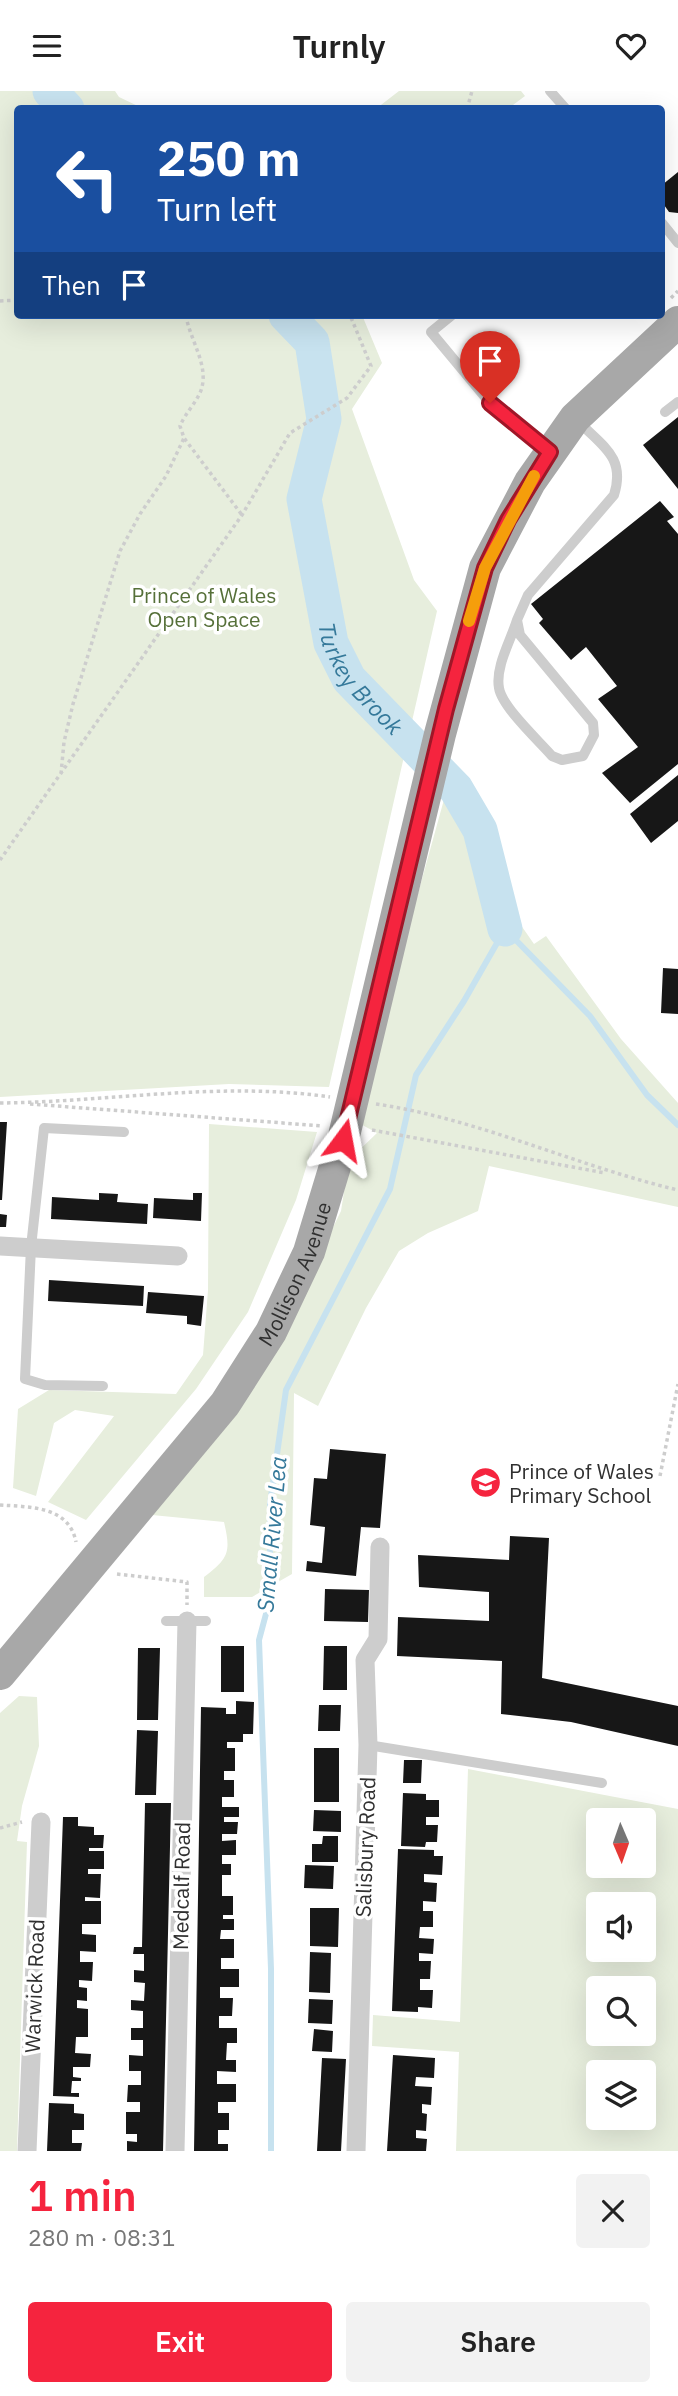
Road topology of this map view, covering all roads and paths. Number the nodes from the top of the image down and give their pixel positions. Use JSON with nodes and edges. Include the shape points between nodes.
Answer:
{"nodes":[{"id":1,"x":551,"y":91,"type":"edge"},
{"id":2,"x":563,"y":105,"type":"edge"},
{"id":3,"x":665,"y":227,"type":"edge"},
{"id":4,"x":678,"y":243,"type":"edge"},
{"id":5,"x":187,"y":319,"type":"edge"},
{"id":6,"x":352,"y":319,"type":"edge"},
{"id":7,"x":447,"y":319,"type":"edge"},
{"id":8,"x":678,"y":322,"type":"edge"},
{"id":9,"x":678,"y":402,"type":"edge"},
{"id":10,"x":665,"y":412,"type":"dead end"},
{"id":11,"x":575,"y":418,"type":"junction"},
{"id":12,"x":184,"y":438,"type":"junction"},
{"id":13,"x":550,"y":452,"type":"junction"},
{"id":14,"x":242,"y":515,"type":"junction"},
{"id":15,"x":517,"y":620,"type":"junction"},
{"id":16,"x":61,"y":776,"type":"junction"},
{"id":17,"x":0,"y":860,"type":"edge"},
{"id":18,"x":335,"y":1098,"type":"dead end"},
{"id":19,"x":0,"y":1103,"type":"edge"},
{"id":20,"x":14,"y":1103,"type":"junction"},
{"id":21,"x":370,"y":1103,"type":"dead end"},
{"id":22,"x":333,"y":1126,"type":"dead end"},
{"id":23,"x":365,"y":1129,"type":"dead end"},
{"id":24,"x":124,"y":1132,"type":"dead end"},
{"id":25,"x":617,"y":1176,"type":"junction"},
{"id":26,"x":678,"y":1190,"type":"edge"},
{"id":27,"x":0,"y":1246,"type":"edge"},
{"id":28,"x":31,"y":1247,"type":"junction"},
{"id":29,"x":178,"y":1256,"type":"dead end"},
{"id":30,"x":678,"y":1384,"type":"edge"},
{"id":31,"x":103,"y":1386,"type":"dead end"},
{"id":32,"x":660,"y":1476,"type":"dead end"},
{"id":33,"x":0,"y":1505,"type":"edge"},
{"id":34,"x":380,"y":1547,"type":"dead end"},
{"id":35,"x":93,"y":1563,"type":"junction"},
{"id":36,"x":166,"y":1621,"type":"dead end"},
{"id":37,"x":196,"y":1621,"type":"junction"},
{"id":38,"x":0,"y":1674,"type":"edge"},
{"id":39,"x":368,"y":1745,"type":"junction"},
{"id":40,"x":602,"y":1783,"type":"dead end"},
{"id":41,"x":41,"y":1822,"type":"dead end"},
{"id":42,"x":27,"y":2151,"type":"edge"},
{"id":43,"x":175,"y":2151,"type":"edge"},
{"id":44,"x":356,"y":2151,"type":"edge"}],
"edges":[{"from":1,"to":2,"type":"lane"},
{"from":3,"to":4,"type":"lane"},
{"from":5,"to":12,"type":"path","via":[[203,377],[202,389],[180,426]]},
{"from":6,"to":14,"type":"path","via":[[371,366],[346,398],[290,432]]},
{"from":7,"to":13,"type":"lane","via":[[431,332],[495,409]]},
{"from":8,"to":11,"type":"main road","name":"Mollison Avenue"},
{"from":9,"to":10,"type":"lane"},
{"from":11,"to":13,"type":"main road","name":"Mollison Avenue"},
{"from":11,"to":15,"type":"lane","via":[[615,459],[620,476],[614,495],[528,595]]},
{"from":12,"to":14,"type":"path"},
{"from":12,"to":16,"type":"path","via":[[120,551],[73,704]]},
{"from":13,"to":35,"type":"main road","name":"Mollison Avenue","via":[[485,568],[440,734],[343,1140],[309,1252],[271,1332],[225,1404]]},
{"from":14,"to":16,"type":"path"},
{"from":15,"to":15,"type":"lane","via":[[520,635],[593,723],[594,735],[583,756],[562,761],[552,756],[504,700],[500,674]]},
{"from":16,"to":17,"type":"path"},
{"from":18,"to":20,"type":"path","via":[[163,1093]]},
{"from":19,"to":20,"type":"path"},
{"from":20,"to":22,"type":"path"},
{"from":21,"to":25,"type":"path","via":[[406,1108],[482,1130]]},
{"from":23,"to":25,"type":"path"},
{"from":24,"to":28,"type":"lane","via":[[44,1128]]},
{"from":25,"to":26,"type":"path"},
{"from":27,"to":28,"type":"street"},
{"from":28,"to":29,"type":"street"},
{"from":28,"to":31,"type":"lane","via":[[24,1379],[45,1385]]},
{"from":30,"to":32,"type":"path"},
{"from":33,"to":35,"type":"path","via":[[55,1513],[71,1524],[77,1554]]},
{"from":34,"to":39,"type":"street","name":"Salisbury Road","via":[[378,1639],[365,1660]]},
{"from":35,"to":37,"type":"path","via":[[112,1573],[187,1582]]},
{"from":35,"to":38,"type":"main road","name":"Mollison Avenue"},
{"from":36,"to":37,"type":"lane"},
{"from":37,"to":43,"type":"street","name":"Medcalf Road"},
{"from":39,"to":40,"type":"lane"},
{"from":39,"to":44,"type":"street","name":"Salisbury Road"},
{"from":41,"to":42,"type":"street","name":"Warwick Road"}]}
